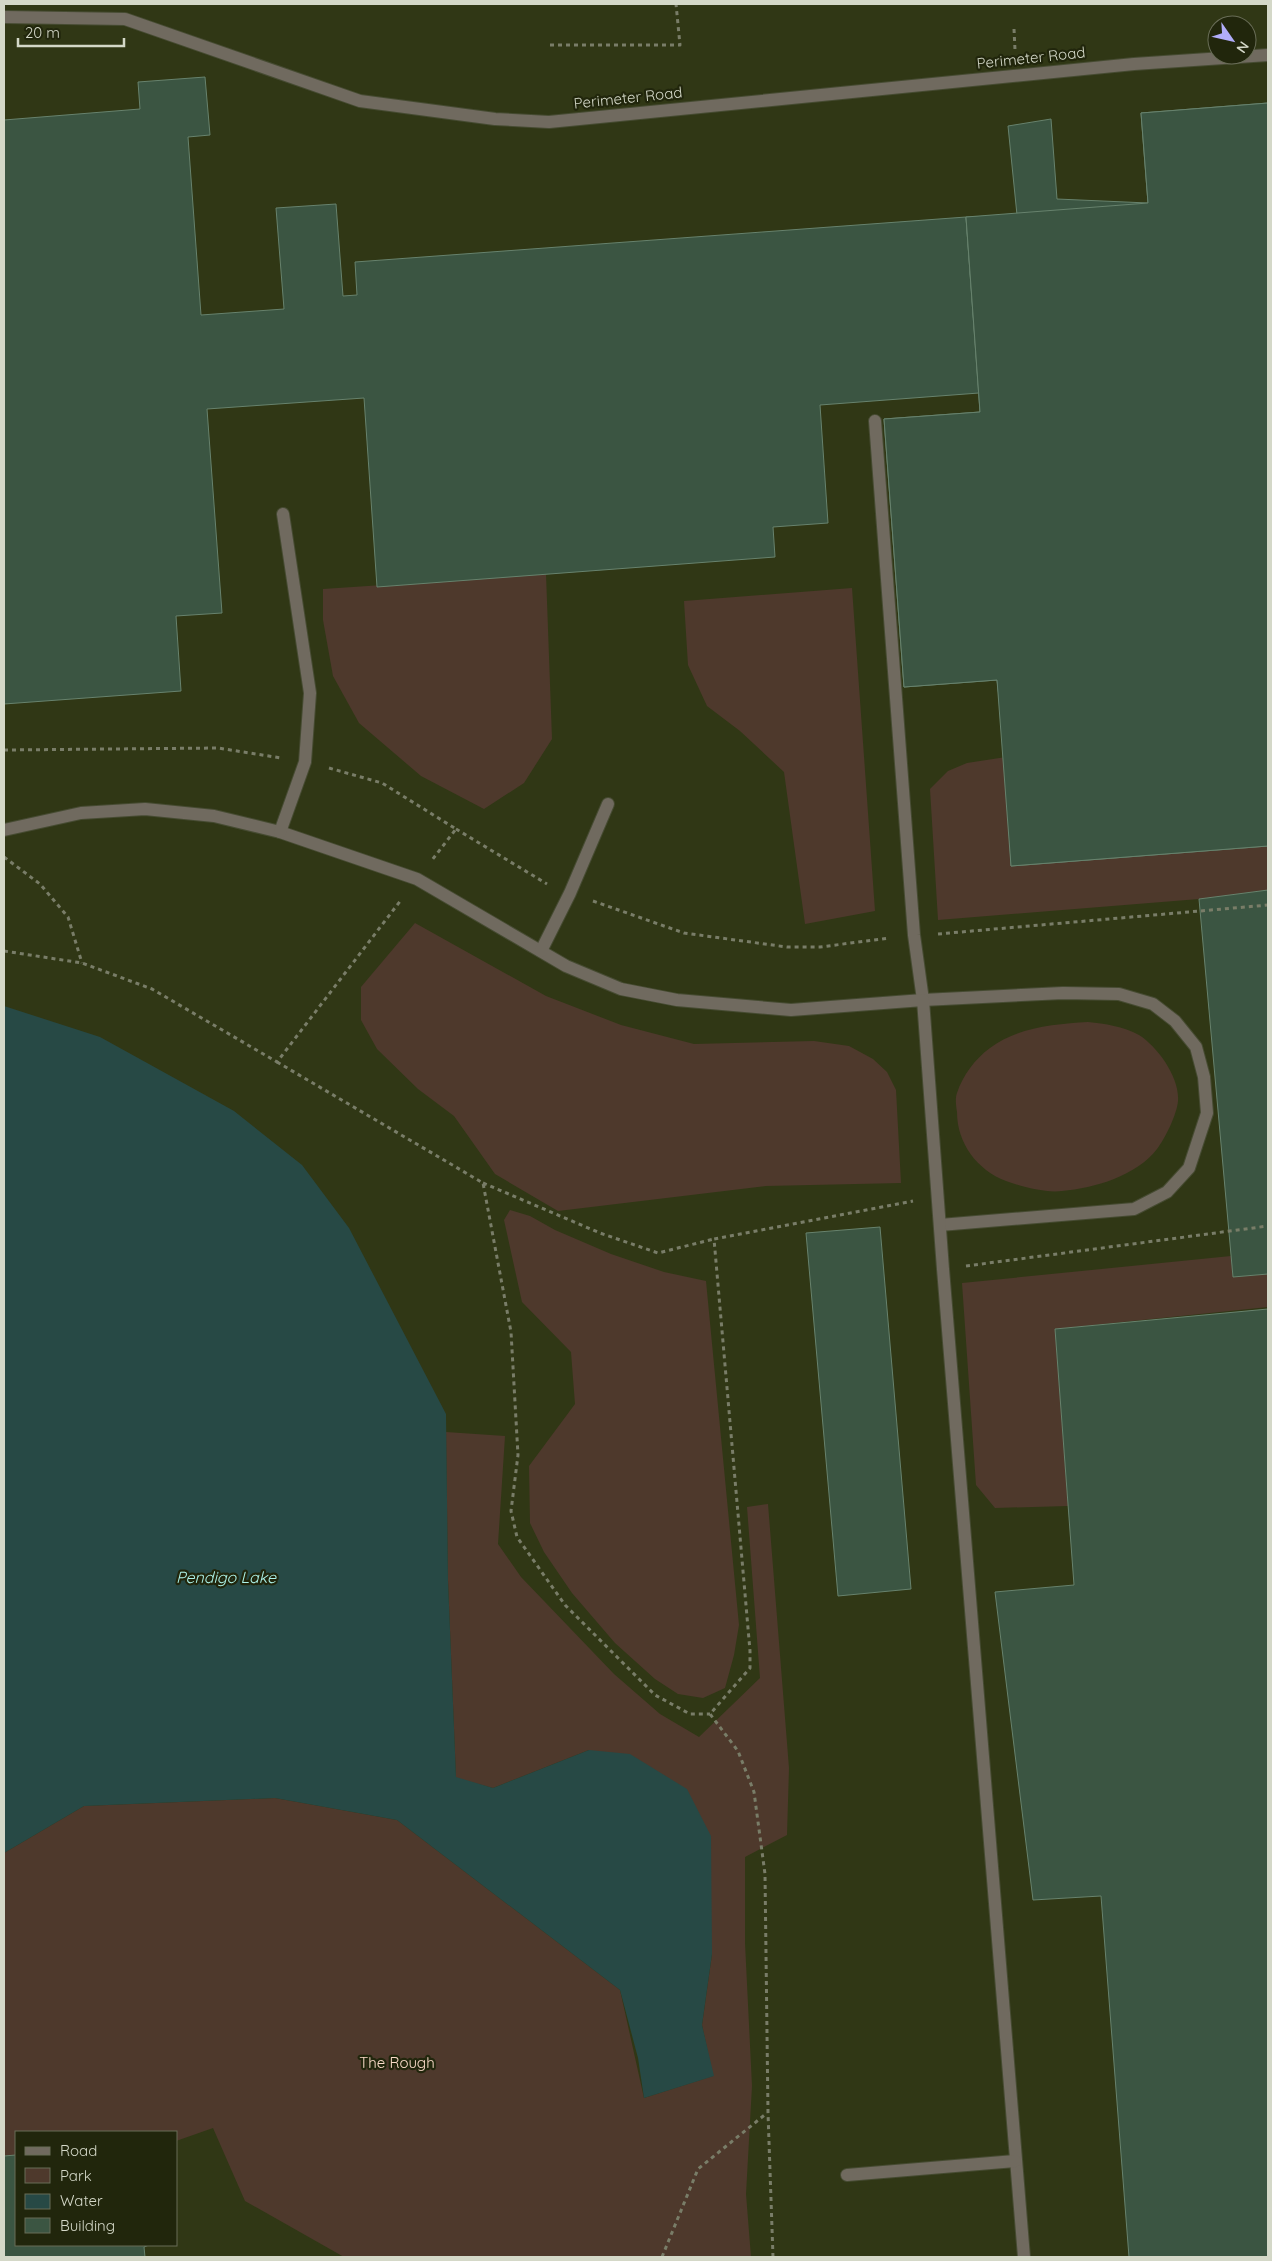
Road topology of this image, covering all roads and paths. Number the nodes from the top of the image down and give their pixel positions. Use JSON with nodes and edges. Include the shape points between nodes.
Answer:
{"nodes":[{"id":1,"x":676,"y":4,"type":"edge"},
{"id":2,"x":4,"y":17,"type":"edge"},
{"id":3,"x":550,"y":45,"type":"dead end"},
{"id":4,"x":1268,"y":54,"type":"edge"},
{"id":5,"x":874,"y":421,"type":"dead end"},
{"id":6,"x":283,"y":514,"type":"dead end"},
{"id":7,"x":4,"y":750,"type":"edge"},
{"id":8,"x":305,"y":762,"type":"junction"},
{"id":9,"x":608,"y":804,"type":"dead end"},
{"id":10,"x":456,"y":829,"type":"junction"},
{"id":11,"x":4,"y":830,"type":"edge"},
{"id":12,"x":280,"y":832,"type":"junction"},
{"id":13,"x":4,"y":857,"type":"edge"},
{"id":14,"x":417,"y":880,"type":"junction"},
{"id":15,"x":570,"y":892,"type":"junction"},
{"id":16,"x":1268,"y":905,"type":"edge"},
{"id":17,"x":914,"y":935,"type":"junction"},
{"id":18,"x":4,"y":951,"type":"edge"},
{"id":19,"x":541,"y":951,"type":"junction"},
{"id":20,"x":82,"y":964,"type":"junction"},
{"id":21,"x":923,"y":1000,"type":"junction"},
{"id":22,"x":277,"y":1062,"type":"junction"},
{"id":23,"x":483,"y":1183,"type":"junction"},
{"id":24,"x":940,"y":1225,"type":"junction"},
{"id":25,"x":1268,"y":1226,"type":"edge"},
{"id":26,"x":714,"y":1239,"type":"junction"},
{"id":27,"x":943,"y":1269,"type":"junction"},
{"id":28,"x":710,"y":1714,"type":"junction"},
{"id":29,"x":768,"y":2112,"type":"junction"},
{"id":30,"x":1015,"y":2162,"type":"junction"},
{"id":31,"x":847,"y":2175,"type":"dead end"},
{"id":32,"x":662,"y":2257,"type":"edge"},
{"id":33,"x":774,"y":2257,"type":"edge"},
{"id":34,"x":1024,"y":2257,"type":"edge"}],
"edges":[{"from":1,"to":3,"type":"path","via":[[680,45]]},
{"from":2,"to":4,"type":"lane","name":"Perimeter Road","via":[[125,19],[360,101],[495,119],[550,122],[1134,64]]},
{"from":5,"to":17,"type":"lane"},
{"from":6,"to":8,"type":"lane","via":[[310,693]]},
{"from":7,"to":8,"type":"path","via":[[218,748]]},
{"from":8,"to":10,"type":"path","via":[[382,783]]},
{"from":8,"to":12,"type":"lane"},
{"from":9,"to":15,"type":"lane"},
{"from":10,"to":14,"type":"path"},
{"from":10,"to":15,"type":"path","via":[[541,882]]},
{"from":11,"to":12,"type":"lane","via":[[80,813],[145,810],[214,816]]},
{"from":12,"to":14,"type":"lane"},
{"from":13,"to":20,"type":"path","via":[[40,884],[68,917]]},
{"from":14,"to":19,"type":"lane"},
{"from":14,"to":22,"type":"path"},
{"from":15,"to":17,"type":"path","via":[[684,933],[787,948]]},
{"from":15,"to":19,"type":"lane"},
{"from":16,"to":17,"type":"path"},
{"from":17,"to":21,"type":"lane"},
{"from":18,"to":20,"type":"path"},
{"from":19,"to":21,"type":"lane","via":[[566,966],[621,989],[677,1000],[791,1010]]},
{"from":20,"to":22,"type":"path","via":[[152,989]]},
{"from":21,"to":24,"type":"lane"},
{"from":21,"to":24,"type":"lane","via":[[1063,993],[1118,994],[1153,1004],[1175,1021],[1196,1047],[1204,1077],[1207,1113],[1188,1168],[1167,1192],[1134,1209]]},
{"from":22,"to":23,"type":"path"},
{"from":23,"to":26,"type":"path","via":[[600,1233],[658,1252]]},
{"from":23,"to":28,"type":"path","via":[[511,1332],[518,1455],[511,1511],[517,1537],[565,1605],[655,1695],[690,1714]]},
{"from":24,"to":26,"type":"path","via":[[912,1200]]},
{"from":24,"to":27,"type":"lane"},
{"from":25,"to":27,"type":"path"},
{"from":26,"to":28,"type":"path","via":[[750,1668]]},
{"from":27,"to":30,"type":"lane"},
{"from":28,"to":29,"type":"path","via":[[738,1752],[754,1792],[765,1874]]},
{"from":29,"to":32,"type":"path","via":[[698,2169]]},
{"from":29,"to":33,"type":"path"},
{"from":30,"to":31,"type":"lane"},
{"from":30,"to":34,"type":"lane"}]}
